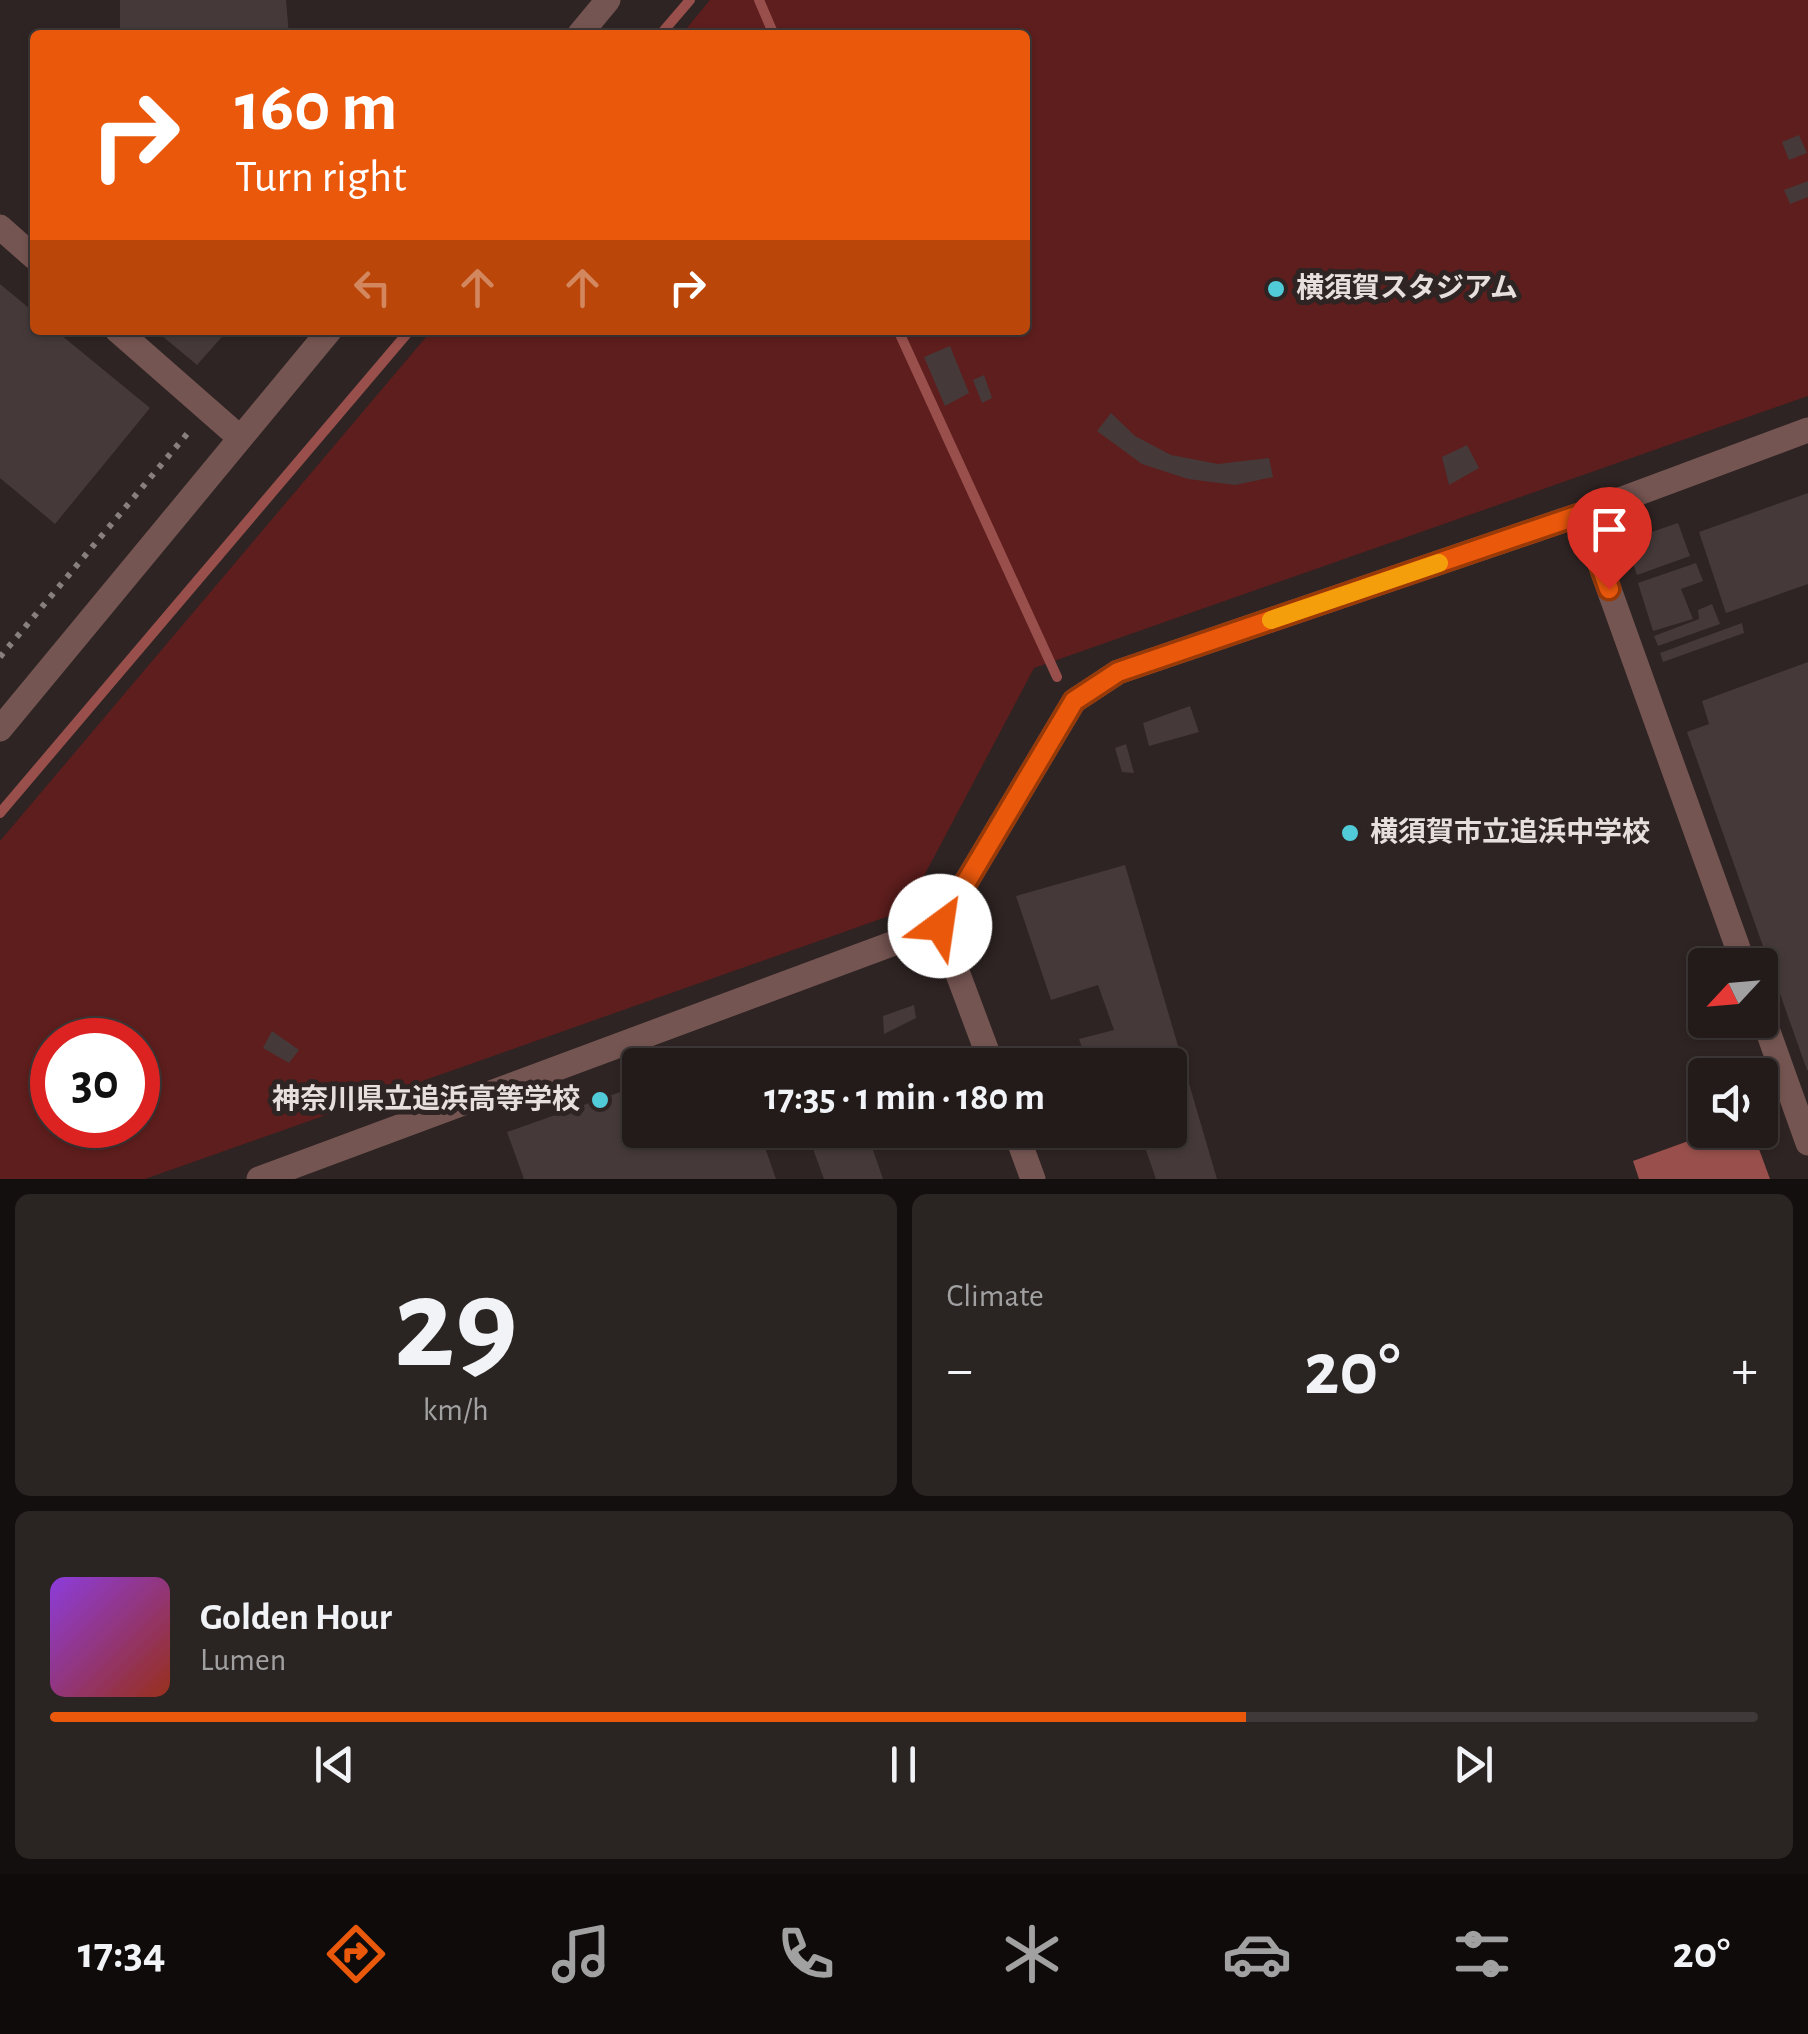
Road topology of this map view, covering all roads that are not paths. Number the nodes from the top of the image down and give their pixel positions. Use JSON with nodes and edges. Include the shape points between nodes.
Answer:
{"nodes":[{"id":1,"x":608,"y":0,"type":"edge"},
{"id":2,"x":583,"y":30,"type":"edge"},
{"id":3,"x":0,"y":228,"type":"edge"},
{"id":4,"x":30,"y":254,"type":"edge"},
{"id":5,"x":123,"y":335,"type":"edge"},
{"id":6,"x":326,"y":335,"type":"edge"},
{"id":7,"x":1808,"y":430,"type":"edge"},
{"id":8,"x":239,"y":437,"type":"junction"},
{"id":9,"x":1582,"y":514,"type":"junction"},
{"id":10,"x":0,"y":729,"type":"edge"},
{"id":11,"x":940,"y":926,"type":"junction"},
{"id":12,"x":1738,"y":948,"type":"edge"},
{"id":13,"x":1770,"y":1038,"type":"edge"},
{"id":14,"x":986,"y":1048,"type":"edge"},
{"id":15,"x":1808,"y":1143,"type":"edge"},
{"id":16,"x":1023,"y":1148,"type":"edge"},
{"id":17,"x":259,"y":1179,"type":"edge"},
{"id":18,"x":1034,"y":1179,"type":"edge"}],
"edges":[{"from":1,"to":2,"type":"street"},
{"from":3,"to":4,"type":"street"},
{"from":5,"to":8,"type":"street"},
{"from":6,"to":8,"type":"street"},
{"from":7,"to":9,"type":"street"},
{"from":8,"to":10,"type":"street"},
{"from":9,"to":11,"type":"street","via":[[1118,672],[1074,701]]},
{"from":9,"to":12,"type":"street"},
{"from":11,"to":14,"type":"street"},
{"from":11,"to":17,"type":"street"},
{"from":13,"to":15,"type":"street"},
{"from":16,"to":18,"type":"street"}]}
